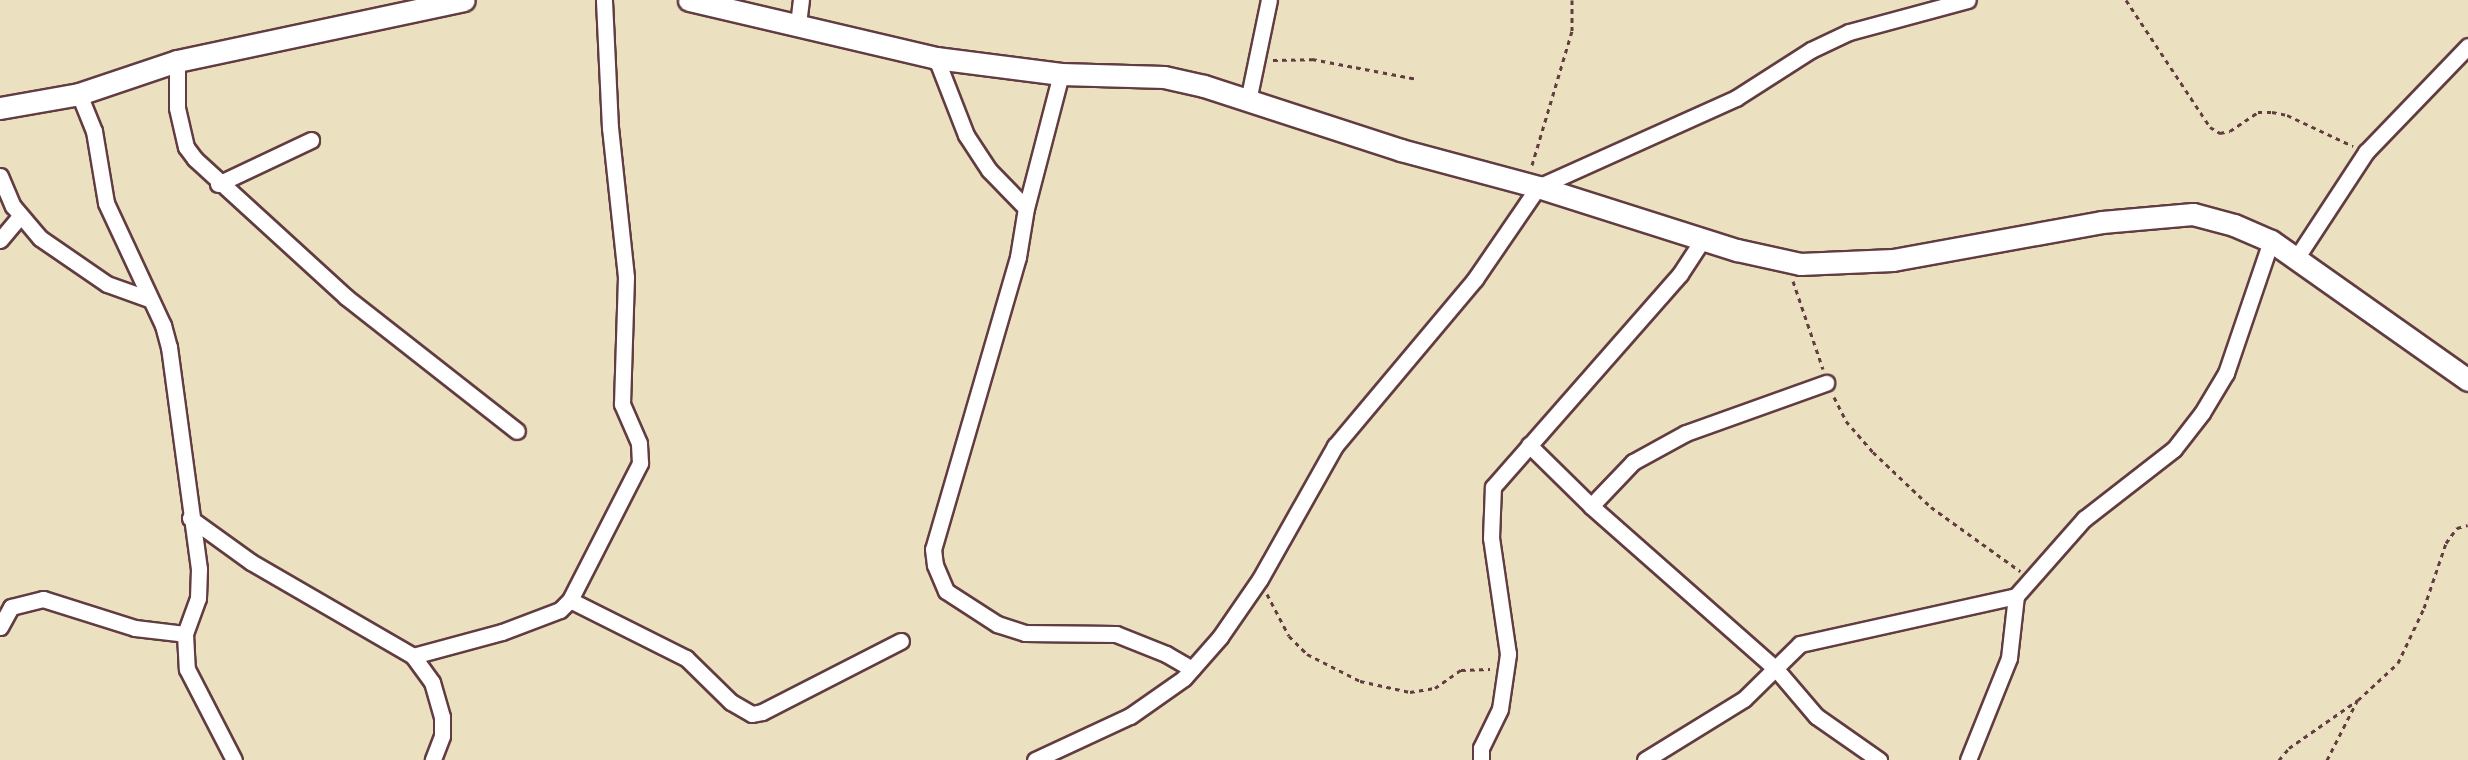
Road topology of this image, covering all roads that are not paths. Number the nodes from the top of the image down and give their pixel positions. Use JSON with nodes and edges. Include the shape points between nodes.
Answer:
{"nodes":[{"id":1,"x":464,"y":0,"type":"edge"},
{"id":2,"x":604,"y":0,"type":"edge"},
{"id":3,"x":689,"y":0,"type":"edge"},
{"id":4,"x":801,"y":0,"type":"edge"},
{"id":5,"x":1269,"y":0,"type":"edge"},
{"id":6,"x":1968,"y":0,"type":"edge"},
{"id":7,"x":397,"y":7,"type":"edge"},
{"id":8,"x":798,"y":24,"type":"junction"},
{"id":9,"x":2468,"y":46,"type":"edge"},
{"id":10,"x":936,"y":58,"type":"junction"},
{"id":11,"x":177,"y":61,"type":"junction"},
{"id":12,"x":1061,"y":74,"type":"junction"},
{"id":13,"x":79,"y":94,"type":"junction"},
{"id":14,"x":1248,"y":101,"type":"junction"},
{"id":15,"x":0,"y":108,"type":"edge"},
{"id":16,"x":310,"y":140,"type":"dead end"},
{"id":17,"x":0,"y":176,"type":"edge"},
{"id":18,"x":218,"y":184,"type":"junction"},
{"id":19,"x":1533,"y":186,"type":"junction"},
{"id":20,"x":1026,"y":208,"type":"junction"},
{"id":21,"x":21,"y":216,"type":"junction"},
{"id":22,"x":1703,"y":239,"type":"junction"},
{"id":23,"x":0,"y":240,"type":"edge"},
{"id":24,"x":2271,"y":241,"type":"junction"},
{"id":25,"x":2297,"y":257,"type":"junction"},
{"id":26,"x":148,"y":299,"type":"junction"},
{"id":27,"x":2468,"y":380,"type":"edge"},
{"id":28,"x":1826,"y":383,"type":"road end"},
{"id":29,"x":517,"y":431,"type":"dead end"},
{"id":30,"x":1529,"y":445,"type":"junction"},
{"id":31,"x":1591,"y":506,"type":"junction"},
{"id":32,"x":190,"y":518,"type":"junction"},
{"id":33,"x":2016,"y":596,"type":"junction"},
{"id":34,"x":570,"y":600,"type":"junction"},
{"id":35,"x":0,"y":627,"type":"edge"},
{"id":36,"x":185,"y":634,"type":"junction"},
{"id":37,"x":902,"y":641,"type":"dead end"},
{"id":38,"x":413,"y":656,"type":"junction"},
{"id":39,"x":1191,"y":669,"type":"junction"},
{"id":40,"x":1776,"y":669,"type":"junction"},
{"id":41,"x":234,"y":760,"type":"edge"},
{"id":42,"x":433,"y":760,"type":"edge"},
{"id":43,"x":1035,"y":760,"type":"edge"},
{"id":44,"x":1481,"y":760,"type":"edge"},
{"id":45,"x":1645,"y":760,"type":"edge"},
{"id":46,"x":1879,"y":760,"type":"edge"},
{"id":47,"x":1968,"y":760,"type":"edge"}],
"edges":[{"from":1,"to":7,"type":"main road"},
{"from":2,"to":34,"type":"street","via":[[610,128],[626,277],[622,404],[639,443],[640,463]]},
{"from":3,"to":8,"type":"main road"},
{"from":4,"to":8,"type":"street"},
{"from":5,"to":14,"type":"street"},
{"from":6,"to":19,"type":"street","via":[[1850,32],[1811,50],[1736,98]]},
{"from":7,"to":11,"type":"main road"},
{"from":8,"to":10,"type":"main road"},
{"from":9,"to":25,"type":"street","via":[[2366,152]]},
{"from":10,"to":12,"type":"main road"},
{"from":10,"to":20,"type":"street","via":[[966,135],[989,170]]},
{"from":11,"to":13,"type":"main road"},
{"from":11,"to":18,"type":"street","via":[[177,108],[186,147]]},
{"from":12,"to":14,"type":"main road","via":[[1164,77]]},
{"from":12,"to":20,"type":"street"},
{"from":13,"to":15,"type":"main road"},
{"from":13,"to":26,"type":"street","via":[[93,131],[106,203]]},
{"from":14,"to":19,"type":"main road","via":[[1401,150]]},
{"from":16,"to":18,"type":"street"},
{"from":17,"to":21,"type":"street"},
{"from":18,"to":29,"type":"street","via":[[346,297]]},
{"from":19,"to":22,"type":"main road"},
{"from":19,"to":39,"type":"street","via":[[1475,279],[1335,446],[1260,579],[1220,638]]},
{"from":20,"to":39,"type":"street","via":[[1018,257],[933,549],[935,566],[946,591],[997,624],[1025,633],[1116,634],[1166,654]]},
{"from":21,"to":23,"type":"street"},
{"from":21,"to":26,"type":"street","via":[[64,256],[107,284]]},
{"from":22,"to":24,"type":"main road","via":[[1786,260],[1855,264],[2102,222],[2193,214],[2234,225]]},
{"from":22,"to":30,"type":"street","via":[[1680,274]]},
{"from":24,"to":25,"type":"main road"},
{"from":24,"to":33,"type":"street","via":[[2226,373],[2202,413],[2174,449],[2084,519]]},
{"from":25,"to":27,"type":"main road"},
{"from":26,"to":32,"type":"street","via":[[163,325],[169,347]]},
{"from":28,"to":31,"type":"street","via":[[1686,433],[1633,462]]},
{"from":30,"to":31,"type":"street"},
{"from":30,"to":44,"type":"street","via":[[1493,487],[1490,504],[1494,568],[1507,636],[1506,669],[1500,709],[1481,748]]},
{"from":31,"to":40,"type":"street"},
{"from":32,"to":36,"type":"street","via":[[199,569],[198,598]]},
{"from":32,"to":38,"type":"street","via":[[251,562]]},
{"from":33,"to":40,"type":"street","via":[[1800,644]]},
{"from":33,"to":47,"type":"street","via":[[2009,658]]},
{"from":34,"to":37,"type":"street","via":[[686,658],[731,702],[752,714]]},
{"from":34,"to":38,"type":"street","via":[[542,618]]},
{"from":35,"to":36,"type":"street","via":[[11,607],[44,599],[135,628]]},
{"from":36,"to":41,"type":"street","via":[[184,654],[192,685]]},
{"from":38,"to":42,"type":"street","via":[[432,682],[442,717],[442,736]]},
{"from":39,"to":43,"type":"street","via":[[1130,716]]},
{"from":40,"to":45,"type":"street","via":[[1744,699]]},
{"from":40,"to":46,"type":"street","via":[[1823,722]]}]}
